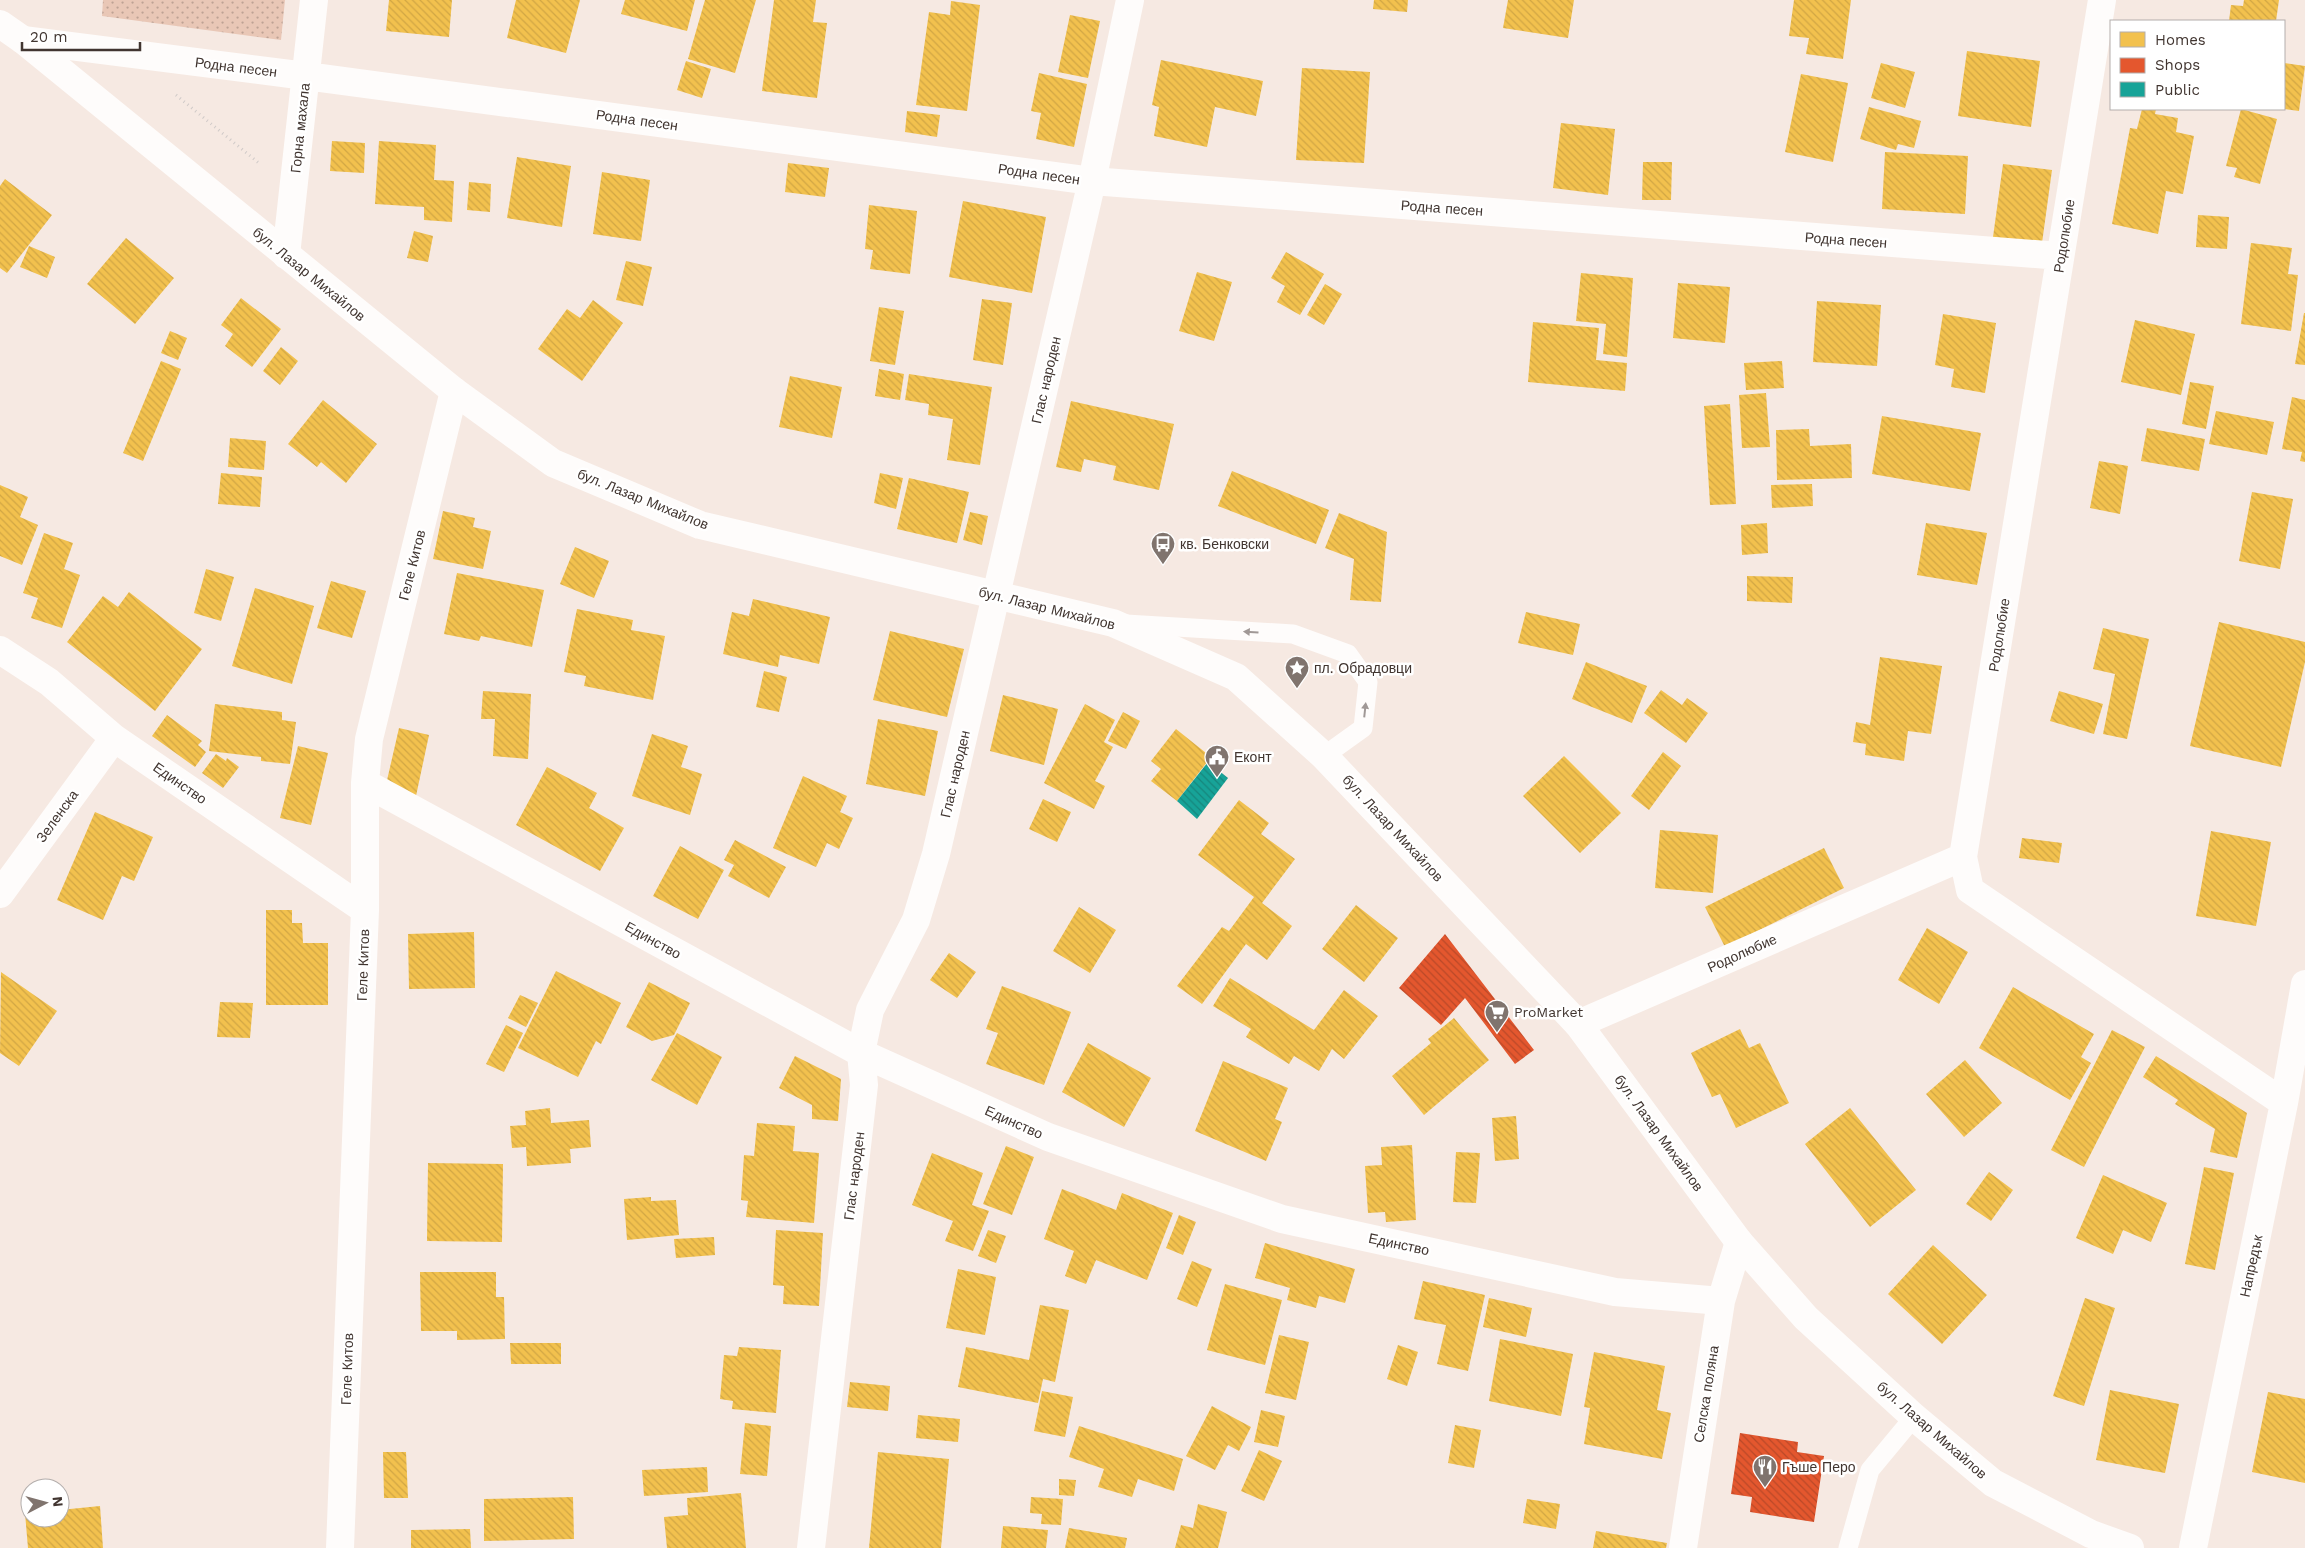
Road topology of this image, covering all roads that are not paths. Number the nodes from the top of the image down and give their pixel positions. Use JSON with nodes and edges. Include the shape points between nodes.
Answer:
{"nodes":[{"id":1,"x":314,"y":0,"type":"edge"},
{"id":2,"x":1130,"y":0,"type":"edge"},
{"id":3,"x":2102,"y":0,"type":"edge"},
{"id":4,"x":0,"y":24,"type":"edge"},
{"id":5,"x":23,"y":40,"type":"junction"},
{"id":6,"x":306,"y":76,"type":"junction"},
{"id":7,"x":1092,"y":181,"type":"junction"},
{"id":8,"x":286,"y":256,"type":"junction"},
{"id":9,"x":2060,"y":256,"type":"junction"},
{"id":10,"x":454,"y":391,"type":"junction"},
{"id":11,"x":996,"y":595,"type":"junction"},
{"id":12,"x":1113,"y":623,"type":"junction"},
{"id":13,"x":0,"y":650,"type":"edge"},
{"id":14,"x":114,"y":738,"type":"junction"},
{"id":15,"x":1324,"y":756,"type":"junction"},
{"id":16,"x":365,"y":783,"type":"junction"},
{"id":17,"x":1963,"y":856,"type":"junction"},
{"id":18,"x":0,"y":894,"type":"edge"},
{"id":19,"x":365,"y":910,"type":"junction"},
{"id":20,"x":2305,"y":984,"type":"edge"},
{"id":21,"x":1578,"y":1024,"type":"junction"},
{"id":22,"x":861,"y":1053,"type":"junction"},
{"id":23,"x":2284,"y":1103,"type":"junction"},
{"id":24,"x":1739,"y":1242,"type":"junction"},
{"id":25,"x":1720,"y":1301,"type":"junction"},
{"id":26,"x":1914,"y":1417,"type":"junction"},
{"id":27,"x":340,"y":1548,"type":"edge"},
{"id":28,"x":811,"y":1548,"type":"edge"},
{"id":29,"x":1683,"y":1548,"type":"edge"},
{"id":30,"x":1848,"y":1548,"type":"edge"},
{"id":31,"x":2130,"y":1548,"type":"edge"},
{"id":32,"x":2193,"y":1548,"type":"edge"}],
"edges":[{"from":1,"to":6,"type":"street","name":"Горна махала"},
{"from":2,"to":7,"type":"street","name":"Глас народен"},
{"from":3,"to":9,"type":"street","name":"Родолюбие"},
{"from":4,"to":5,"type":"street","name":"бул. Лазар Михайлов"},
{"from":5,"to":6,"type":"street","name":"Родна песен"},
{"from":5,"to":8,"type":"street","name":"бул. Лазар Михайлов"},
{"from":6,"to":7,"type":"street","name":"Родна песен"},
{"from":6,"to":8,"type":"street","name":"Горна махала"},
{"from":7,"to":9,"type":"street","name":"Родна песен"},
{"from":7,"to":11,"type":"street","name":"Глас народен"},
{"from":8,"to":10,"type":"street","name":"бул. Лазар Михайлов"},
{"from":9,"to":17,"type":"street","name":"Родолюбие"},
{"from":10,"to":11,"type":"street","name":"бул. Лазар Михайлов","via":[[553,463],[700,525]]},
{"from":10,"to":16,"type":"street","name":"Геле Китов","via":[[369,739]]},
{"from":11,"to":12,"type":"street","name":"бул. Лазар Михайлов"},
{"from":11,"to":22,"type":"street","name":"Глас народен","via":[[936,854],[916,920],[870,1010]]},
{"from":12,"to":15,"type":"street","name":"бул. Лазар Михайлов","via":[[1236,677]]},
{"from":15,"to":12,"type":"lane","one_way":true,"via":[[1363,728],[1368,682],[1348,654],[1293,634]]},
{"from":13,"to":14,"type":"street","name":"Единство","via":[[49,682]]},
{"from":14,"to":18,"type":"street","name":"Зеленска"},
{"from":14,"to":19,"type":"street","name":"Единство"},
{"from":15,"to":21,"type":"street","name":"бул. Лазар Михайлов"},
{"from":16,"to":19,"type":"street","name":"Геле Китов"},
{"from":16,"to":22,"type":"street","name":"Единство"},
{"from":17,"to":21,"type":"street","name":"Родолюбие"},
{"from":17,"to":23,"type":"street","via":[[1970,890]]},
{"from":19,"to":27,"type":"street","name":"Геле Китов"},
{"from":20,"to":23,"type":"street","name":"Напредък"},
{"from":21,"to":24,"type":"street","name":"бул. Лазар Михайлов"},
{"from":22,"to":25,"type":"street","name":"Единство","via":[[1048,1137],[1282,1219],[1615,1292]]},
{"from":22,"to":28,"type":"street","name":"Глас народен","via":[[864,1085]]},
{"from":23,"to":32,"type":"street","name":"Напредък"},
{"from":24,"to":25,"type":"street","name":"Селска поляна"},
{"from":24,"to":26,"type":"street","name":"бул. Лазар Михайлов","via":[[1806,1318]]},
{"from":25,"to":29,"type":"street","name":"Селска поляна"},
{"from":26,"to":30,"type":"lane","via":[[1870,1470]]},
{"from":26,"to":31,"type":"street","name":"бул. Лазар Михайлов","via":[[1993,1483],[2091,1534]]}]}
